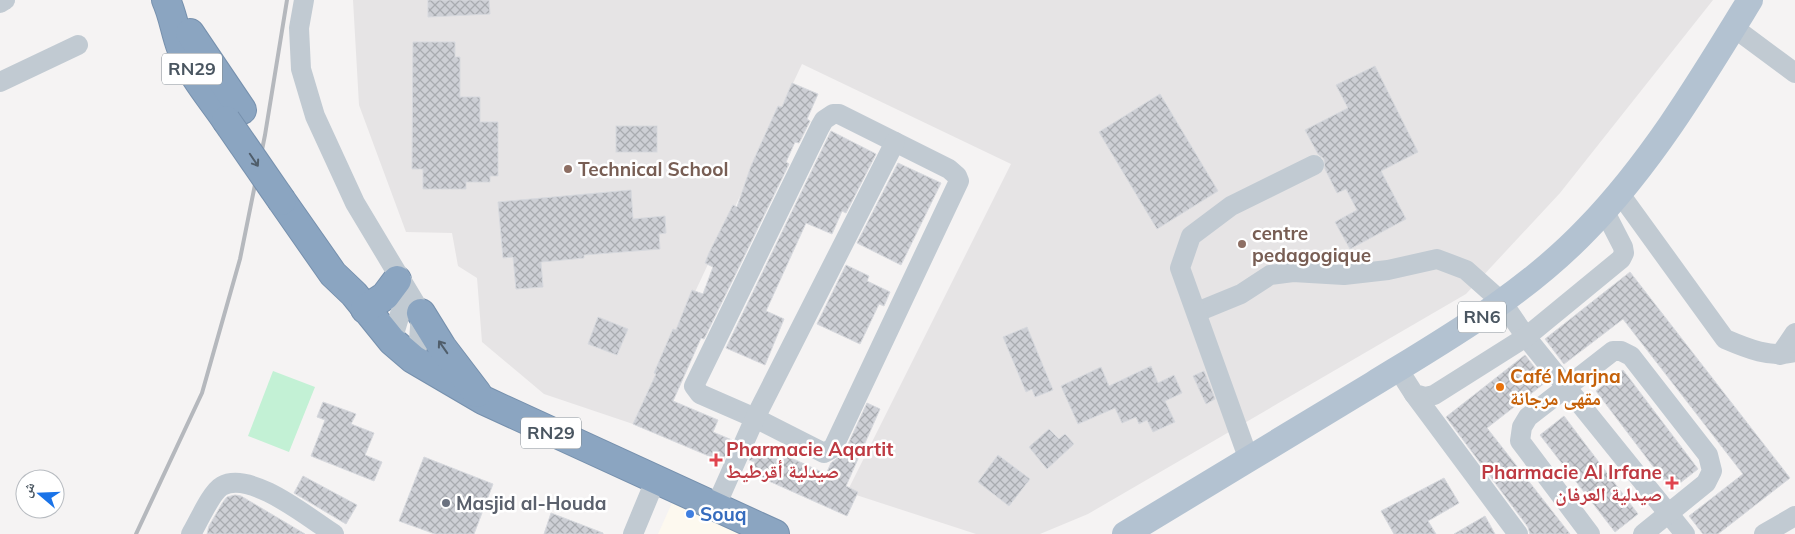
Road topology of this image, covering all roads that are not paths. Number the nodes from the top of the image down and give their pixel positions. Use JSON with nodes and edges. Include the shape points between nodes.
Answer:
{"nodes":[{"id":1,"x":6,"y":0,"type":"edge"},
{"id":2,"x":304,"y":0,"type":"edge"},
{"id":3,"x":1750,"y":0,"type":"edge"},
{"id":4,"x":0,"y":3,"type":"edge"},
{"id":5,"x":169,"y":5,"type":"edge"},
{"id":6,"x":1733,"y":27,"type":"junction"},
{"id":7,"x":78,"y":45,"type":"dead end"},
{"id":8,"x":1795,"y":73,"type":"edge"},
{"id":9,"x":0,"y":82,"type":"edge"},
{"id":10,"x":895,"y":142,"type":"junction"},
{"id":11,"x":1314,"y":165,"type":"dead end"},
{"id":12,"x":1612,"y":202,"type":"junction"},
{"id":13,"x":395,"y":273,"type":"junction"},
{"id":14,"x":360,"y":301,"type":"junction"},
{"id":15,"x":1502,"y":302,"type":"junction"},
{"id":16,"x":1197,"y":312,"type":"junction"},
{"id":17,"x":421,"y":313,"type":"junction"},
{"id":18,"x":1795,"y":333,"type":"edge"},
{"id":19,"x":1526,"y":337,"type":"junction"},
{"id":20,"x":392,"y":342,"type":"junction"},
{"id":21,"x":1787,"y":353,"type":"edge"},
{"id":22,"x":413,"y":359,"type":"junction"},
{"id":23,"x":1398,"y":369,"type":"junction"},
{"id":24,"x":1567,"y":388,"type":"junction"},
{"id":25,"x":1414,"y":394,"type":"junction"},
{"id":26,"x":483,"y":400,"type":"junction"},
{"id":27,"x":755,"y":418,"type":"junction"},
{"id":28,"x":1249,"y":460,"type":"junction"},
{"id":29,"x":655,"y":481,"type":"junction"},
{"id":30,"x":715,"y":508,"type":"junction"},
{"id":31,"x":1669,"y":514,"type":"junction"},
{"id":32,"x":1795,"y":516,"type":"edge"},
{"id":33,"x":192,"y":534,"type":"edge"},
{"id":34,"x":334,"y":534,"type":"edge"},
{"id":35,"x":633,"y":534,"type":"edge"},
{"id":36,"x":775,"y":534,"type":"edge"},
{"id":37,"x":1124,"y":534,"type":"edge"},
{"id":38,"x":1518,"y":534,"type":"edge"},
{"id":39,"x":1590,"y":534,"type":"edge"},
{"id":40,"x":1643,"y":534,"type":"edge"},
{"id":41,"x":1685,"y":534,"type":"edge"},
{"id":42,"x":1764,"y":534,"type":"edge"}],
"edges":[{"from":1,"to":4,"type":"street"},
{"from":2,"to":13,"type":"street","via":[[299,28],[301,69],[315,116],[355,203]]},
{"from":3,"to":6,"type":"main road","number":"RN6"},
{"from":5,"to":14,"type":"highway","number":"RN29","via":[[194,38],[234,115],[289,196],[346,265]]},
{"from":6,"to":8,"type":"street"},
{"from":6,"to":12,"type":"main road","number":"RN6","via":[[1650,154]]},
{"from":7,"to":9,"type":"street"},
{"from":10,"to":27,"type":"street"},
{"from":10,"to":27,"type":"street","via":[[840,114],[828,116],[820,127],[694,386],[700,394]]},
{"from":10,"to":27,"type":"street","via":[[949,169],[959,181],[833,448],[820,452]]},
{"from":11,"to":16,"type":"street","via":[[1230,206],[1191,236],[1180,268]]},
{"from":12,"to":15,"type":"main road","number":"RN6","via":[[1535,277]]},
{"from":12,"to":19,"type":"street","via":[[1624,253],[1621,259]]},
{"from":12,"to":21,"type":"street","via":[[1725,339],[1745,348]]},
{"from":13,"to":14,"type":"highway","via":[[385,296]]},
{"from":13,"to":17,"type":"street"},
{"from":13,"to":20,"type":"street","via":[[402,307]]},
{"from":14,"to":20,"type":"highway","number":"RN29"},
{"from":15,"to":16,"type":"street","via":[[1466,270],[1437,259],[1388,270],[1344,275],[1293,272],[1270,275],[1241,294]]},
{"from":15,"to":19,"type":"street"},
{"from":15,"to":23,"type":"main road","number":"RN6"},
{"from":16,"to":28,"type":"street"},
{"from":17,"to":22,"type":"street","via":[[419,341]]},
{"from":26,"to":17,"type":"highway","one_way":true,"via":[[442,347]]},
{"from":18,"to":21,"type":"street"},
{"from":19,"to":24,"type":"street"},
{"from":19,"to":25,"type":"street","via":[[1434,395]]},
{"from":20,"to":22,"type":"highway","number":"RN29"},
{"from":22,"to":26,"type":"highway","number":"RN29"},
{"from":23,"to":25,"type":"street"},
{"from":23,"to":28,"type":"main road","number":"RN6"},
{"from":24,"to":31,"type":"street"},
{"from":24,"to":31,"type":"street","via":[[1613,352],[1621,351],[1631,356],[1708,455],[1712,471],[1706,483]]},
{"from":24,"to":39,"type":"street","via":[[1528,417],[1522,427],[1520,441]]},
{"from":25,"to":38,"type":"street"},
{"from":26,"to":29,"type":"highway","number":"RN29"},
{"from":27,"to":30,"type":"street"},
{"from":28,"to":37,"type":"main road","number":"RN6"},
{"from":29,"to":30,"type":"highway","number":"RN29"},
{"from":29,"to":35,"type":"street"},
{"from":30,"to":36,"type":"highway","number":"RN29"},
{"from":31,"to":40,"type":"street"},
{"from":31,"to":41,"type":"street"},
{"from":32,"to":42,"type":"street"},
{"from":33,"to":34,"type":"street","via":[[214,494],[221,486],[236,482],[256,486]]}]}
